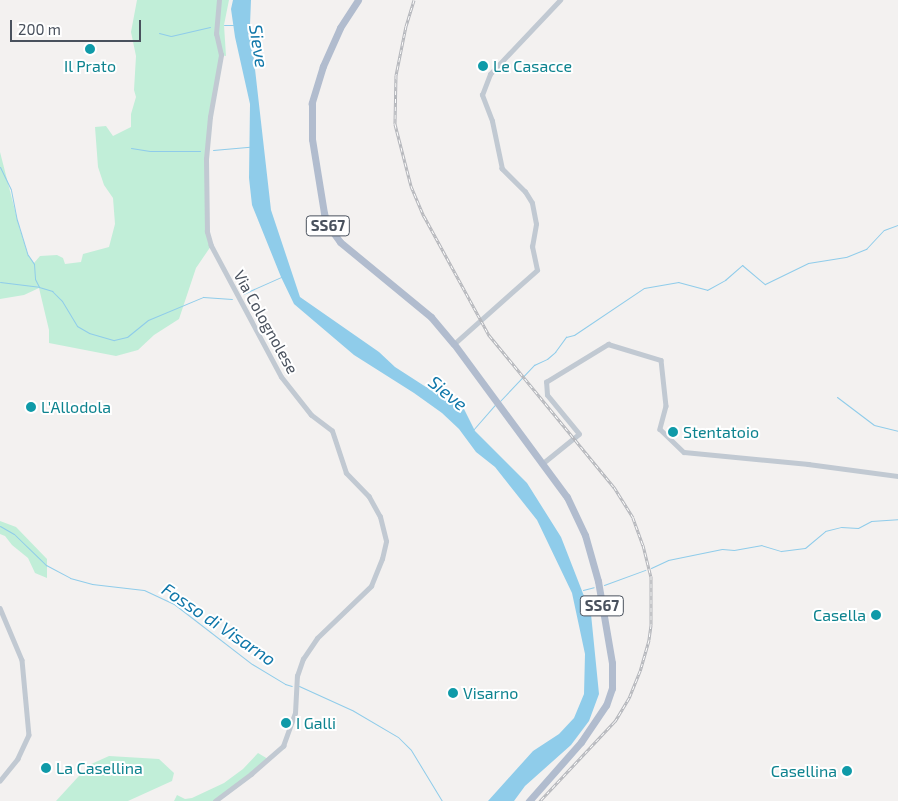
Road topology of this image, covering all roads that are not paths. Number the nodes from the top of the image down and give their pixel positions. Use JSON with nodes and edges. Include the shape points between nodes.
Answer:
{"nodes":[{"id":1,"x":218,"y":0,"type":"edge"},
{"id":2,"x":358,"y":0,"type":"edge"},
{"id":3,"x":560,"y":0,"type":"edge"},
{"id":4,"x":454,"y":344,"type":"junction"},
{"id":5,"x":543,"y":463,"type":"junction"},
{"id":6,"x":898,"y":476,"type":"edge"},
{"id":7,"x":0,"y":608,"type":"edge"},
{"id":8,"x":0,"y":781,"type":"edge"},
{"id":9,"x":215,"y":801,"type":"edge"},
{"id":10,"x":529,"y":801,"type":"edge"}],
"edges":[{"from":1,"to":9,"type":"street","name":"Via Colognolese","via":[[216,34],[221,56],[206,159],[207,232],[211,246],[286,385],[311,415],[332,432],[342,465],[380,517],[386,541],[371,586],[317,638],[303,659],[297,676],[295,713],[283,746]]},
{"from":2,"to":4,"type":"main road","number":"SS67","via":[[340,28],[323,66],[312,103],[312,139],[324,213],[332,234],[431,317]]},
{"from":3,"to":4,"type":"street","via":[[490,74],[482,96],[492,122],[502,169],[532,203],[536,224],[532,247],[537,270]]},
{"from":4,"to":5,"type":"main road","number":"SS67"},
{"from":5,"to":6,"type":"street","via":[[579,434],[547,395],[546,382],[608,344],[661,360],[666,406],[660,429],[684,452]]},
{"from":5,"to":10,"type":"main road","number":"SS67","via":[[567,497],[585,535],[598,581],[613,676],[606,705],[596,720]]},
{"from":7,"to":8,"type":"street","via":[[22,660],[28,735],[18,759]]}]}
